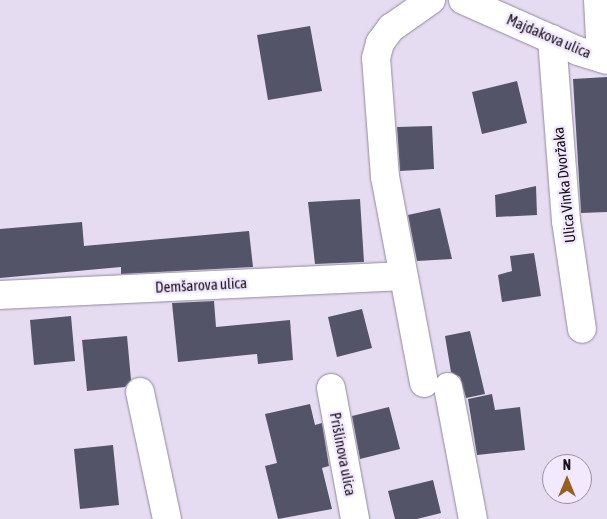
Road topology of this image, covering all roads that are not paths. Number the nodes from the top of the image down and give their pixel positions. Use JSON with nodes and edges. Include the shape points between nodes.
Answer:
{"nodes":[{"id":1,"x":431,"y":0,"type":"edge"},
{"id":2,"x":464,"y":0,"type":"edge"},
{"id":3,"x":598,"y":0,"type":"edge"},
{"id":4,"x":552,"y":39,"type":"junction"},
{"id":5,"x":604,"y":59,"type":"edge"},
{"id":6,"x":402,"y":276,"type":"junction"},
{"id":7,"x":0,"y":295,"type":"edge"},
{"id":8,"x":582,"y":330,"type":"dead end"},
{"id":9,"x":331,"y":388,"type":"dead end"},
{"id":10,"x":140,"y":392,"type":"dead end"},
{"id":11,"x":167,"y":519,"type":"edge"},
{"id":12,"x":355,"y":519,"type":"edge"},
{"id":13,"x":473,"y":519,"type":"edge"}],
"edges":[{"from":1,"to":6,"type":"street","via":[[391,28],[380,43],[376,58],[385,177]]},
{"from":2,"to":4,"type":"street","name":"Majdakova ulica"},
{"from":3,"to":5,"type":"street"},
{"from":4,"to":5,"type":"street","name":"Majdakova ulica"},
{"from":4,"to":8,"type":"street","name":"Ulica Vinka Dvoržaka","via":[[566,221]]},
{"from":6,"to":7,"type":"street","name":"Demšarova ulica"},
{"from":6,"to":13,"type":"street"},
{"from":9,"to":12,"type":"street","name":"Prišlinova ulica"},
{"from":10,"to":11,"type":"street"}]}
